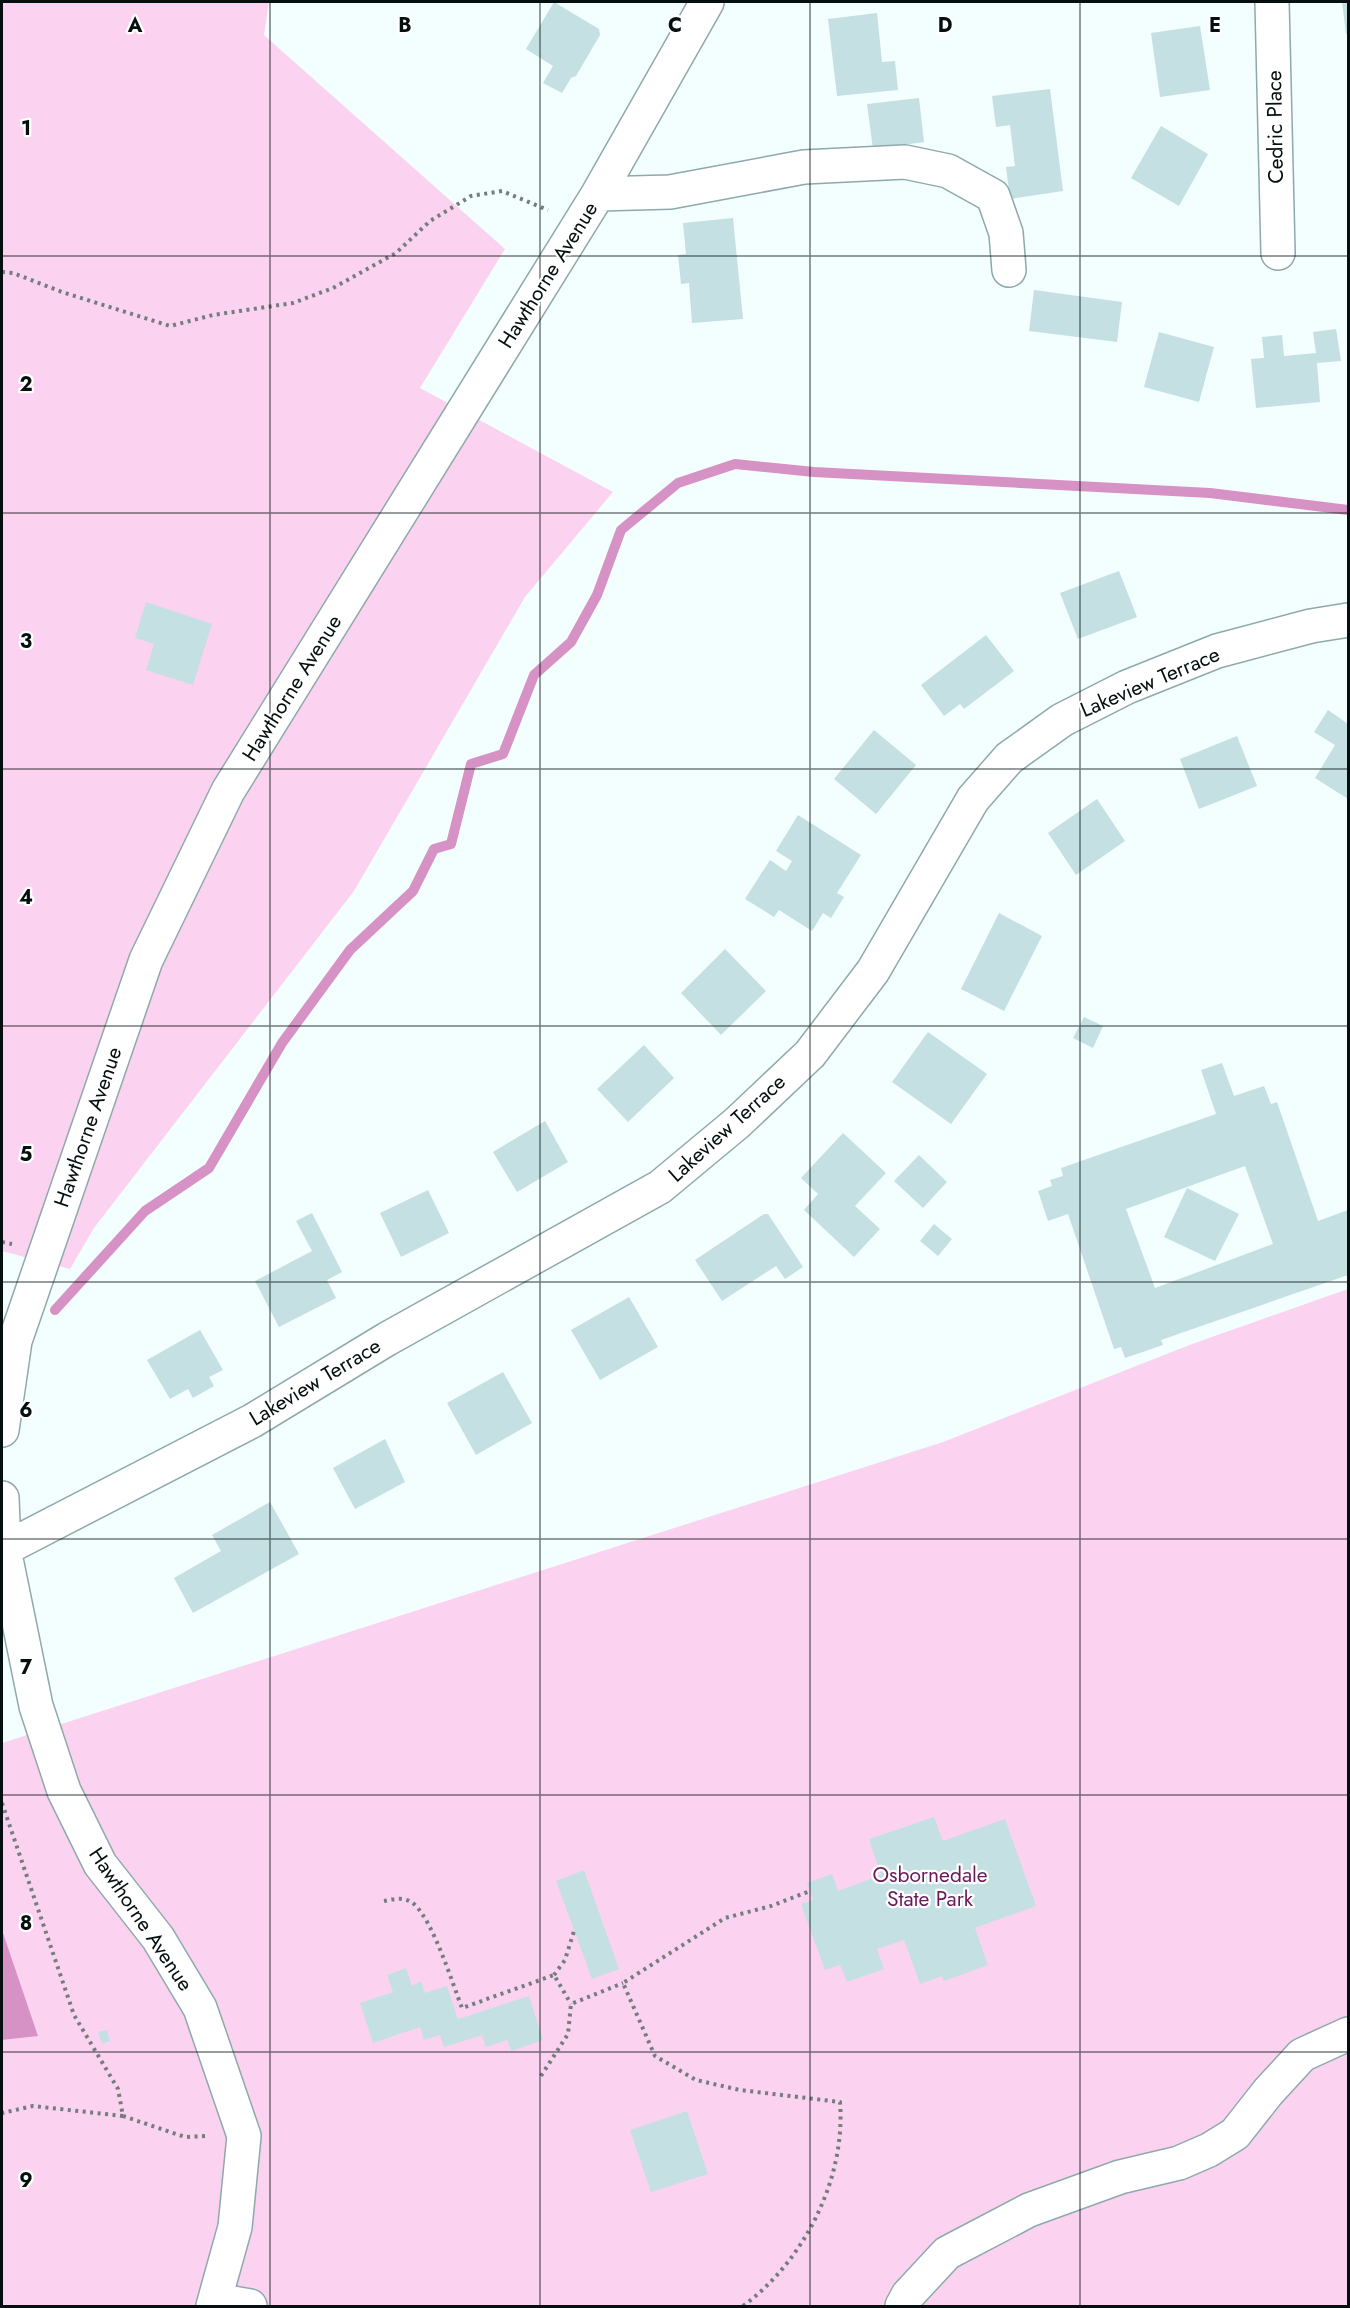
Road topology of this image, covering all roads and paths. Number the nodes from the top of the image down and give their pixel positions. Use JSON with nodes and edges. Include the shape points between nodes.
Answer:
{"nodes":[{"id":1,"x":707,"y":2,"type":"edge"},
{"id":2,"x":1272,"y":2,"type":"edge"},
{"id":3,"x":598,"y":194,"type":"junction"},
{"id":4,"x":578,"y":227,"type":"junction"},
{"id":5,"x":1278,"y":253,"type":"dead end"},
{"id":6,"x":1009,"y":270,"type":"dead end"},
{"id":7,"x":2,"y":273,"type":"edge"},
{"id":8,"x":1348,"y":620,"type":"edge"},
{"id":9,"x":2,"y":1430,"type":"edge"},
{"id":10,"x":2,"y":1498,"type":"edge"},
{"id":11,"x":4,"y":1549,"type":"junction"},
{"id":12,"x":2,"y":1803,"type":"edge"},
{"id":13,"x":810,"y":1892,"type":"dead end"},
{"id":14,"x":384,"y":1901,"type":"dead end"},
{"id":15,"x":574,"y":1930,"type":"dead end"},
{"id":16,"x":554,"y":1975,"type":"junction"},
{"id":17,"x":623,"y":1983,"type":"junction"},
{"id":18,"x":571,"y":2004,"type":"junction"},
{"id":19,"x":1348,"y":2034,"type":"edge"},
{"id":20,"x":542,"y":2076,"type":"dead end"},
{"id":21,"x":2,"y":2114,"type":"edge"},
{"id":22,"x":123,"y":2116,"type":"junction"},
{"id":23,"x":244,"y":2136,"type":"junction"},
{"id":24,"x":214,"y":2303,"type":"edge"},
{"id":25,"x":250,"y":2307,"type":"edge"},
{"id":26,"x":743,"y":2307,"type":"edge"},
{"id":27,"x":902,"y":2307,"type":"edge"}],
"edges":[{"from":1,"to":3,"type":"street","name":"Hawthorne Avenue"},
{"from":2,"to":5,"type":"street","name":"Cedric Place"},
{"from":3,"to":4,"type":"street","name":"Hawthorne Avenue"},
{"from":3,"to":6,"type":"street","via":[[670,192],[804,167],[905,162],[948,171],[993,196],[1006,233]]},
{"from":4,"to":7,"type":"path","via":[[502,191],[471,196],[430,221],[396,253],[333,288],[293,303],[170,326],[13,273]]},
{"from":4,"to":9,"type":"street","name":"Hawthorne Avenue","via":[[228,791],[146,960],[15,1341]]},
{"from":8,"to":11,"type":"street","name":"Lakeview Terrace","via":[[1217,651],[1127,687],[1062,720],[1009,758],[973,799],[873,971],[810,1054],[737,1123],[660,1187],[387,1339],[252,1421]]},
{"from":10,"to":11,"type":"street","name":"Hawthorne Avenue"},
{"from":11,"to":23,"type":"street","name":"Hawthorne Avenue","via":[[36,1706],[64,1791],[100,1864],[158,1938],[200,2008]]},
{"from":12,"to":22,"type":"path","via":[[74,2015],[118,2089]]},
{"from":13,"to":17,"type":"path","via":[[725,1918]]},
{"from":14,"to":16,"type":"path","via":[[400,1898],[414,1904],[438,1944],[462,2008]]},
{"from":15,"to":16,"type":"path","via":[[565,1960]]},
{"from":16,"to":18,"type":"path"},
{"from":17,"to":18,"type":"path"},
{"from":17,"to":26,"type":"path","via":[[655,2056],[696,2080],[740,2090],[840,2102],[842,2126],[823,2208],[783,2269]]},
{"from":18,"to":20,"type":"path","via":[[568,2034]]},
{"from":19,"to":27,"type":"street","via":[[1302,2055],[1234,2134],[1209,2150],[1029,2210],[947,2253],[908,2295]]},
{"from":21,"to":22,"type":"path","via":[[33,2106]]},
{"from":22,"to":23,"type":"path","via":[[185,2136]]},
{"from":23,"to":24,"type":"street","name":"Hawthorne Avenue","via":[[235,2227]]},
{"from":24,"to":25,"type":"street"}]}
